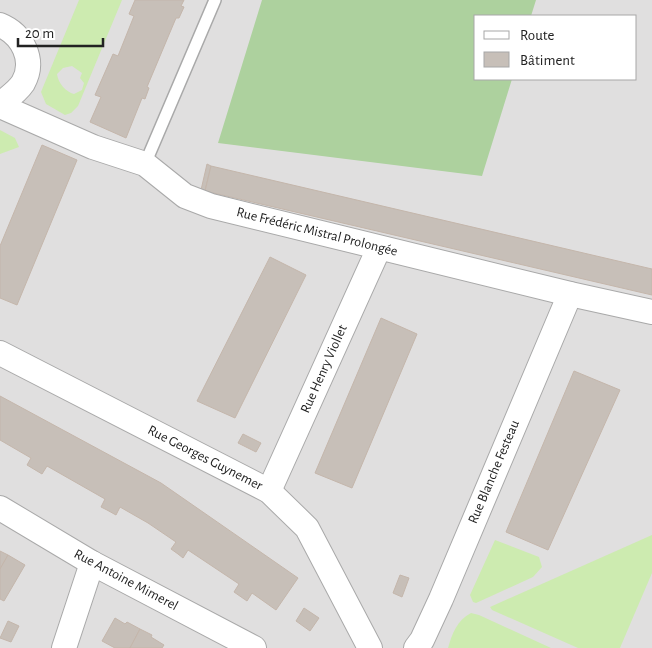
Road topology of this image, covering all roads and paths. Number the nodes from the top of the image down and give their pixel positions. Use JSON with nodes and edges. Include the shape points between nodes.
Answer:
{"nodes":[{"id":1,"x":215,"y":0,"type":"edge"},
{"id":2,"x":0,"y":24,"type":"edge"},
{"id":3,"x":0,"y":105,"type":"edge"},
{"id":4,"x":145,"y":164,"type":"junction"},
{"id":5,"x":379,"y":248,"type":"junction"},
{"id":6,"x":570,"y":294,"type":"junction"},
{"id":7,"x":652,"y":312,"type":"edge"},
{"id":8,"x":0,"y":353,"type":"edge"},
{"id":9,"x":269,"y":491,"type":"junction"},
{"id":10,"x":0,"y":508,"type":"edge"},
{"id":11,"x":92,"y":564,"type":"junction"},
{"id":12,"x":64,"y":648,"type":"edge"},
{"id":13,"x":254,"y":648,"type":"edge"},
{"id":14,"x":370,"y":648,"type":"edge"},
{"id":15,"x":416,"y":648,"type":"edge"}],
"edges":[{"from":1,"to":4,"type":"lane"},
{"from":2,"to":3,"type":"street","name":"Rue Frédéric Mistral Prolongée","via":[[17,35],[28,62],[23,82]]},
{"from":3,"to":4,"type":"street","name":"Rue Frédéric Mistral Prolongée","via":[[93,147]]},
{"from":4,"to":5,"type":"street","name":"Rue Frédéric Mistral Prolongée","via":[[185,196],[211,206]]},
{"from":5,"to":6,"type":"street","name":"Rue Frédéric Mistral Prolongée"},
{"from":5,"to":9,"type":"street","name":"Rue Henry Viollet"},
{"from":6,"to":7,"type":"street","name":"Rue Frédéric Mistral Prolongée"},
{"from":6,"to":15,"type":"street","name":"Rue Blanche Festeau","via":[[441,599]]},
{"from":8,"to":9,"type":"street","name":"Rue Georges Guynemer"},
{"from":9,"to":14,"type":"street","name":"Rue Georges Guynemer","via":[[307,528]]},
{"from":10,"to":11,"type":"street","name":"Rue Antoine Mimerel"},
{"from":11,"to":12,"type":"street"},
{"from":11,"to":13,"type":"street","name":"Rue Antoine Mimerel"}]}
